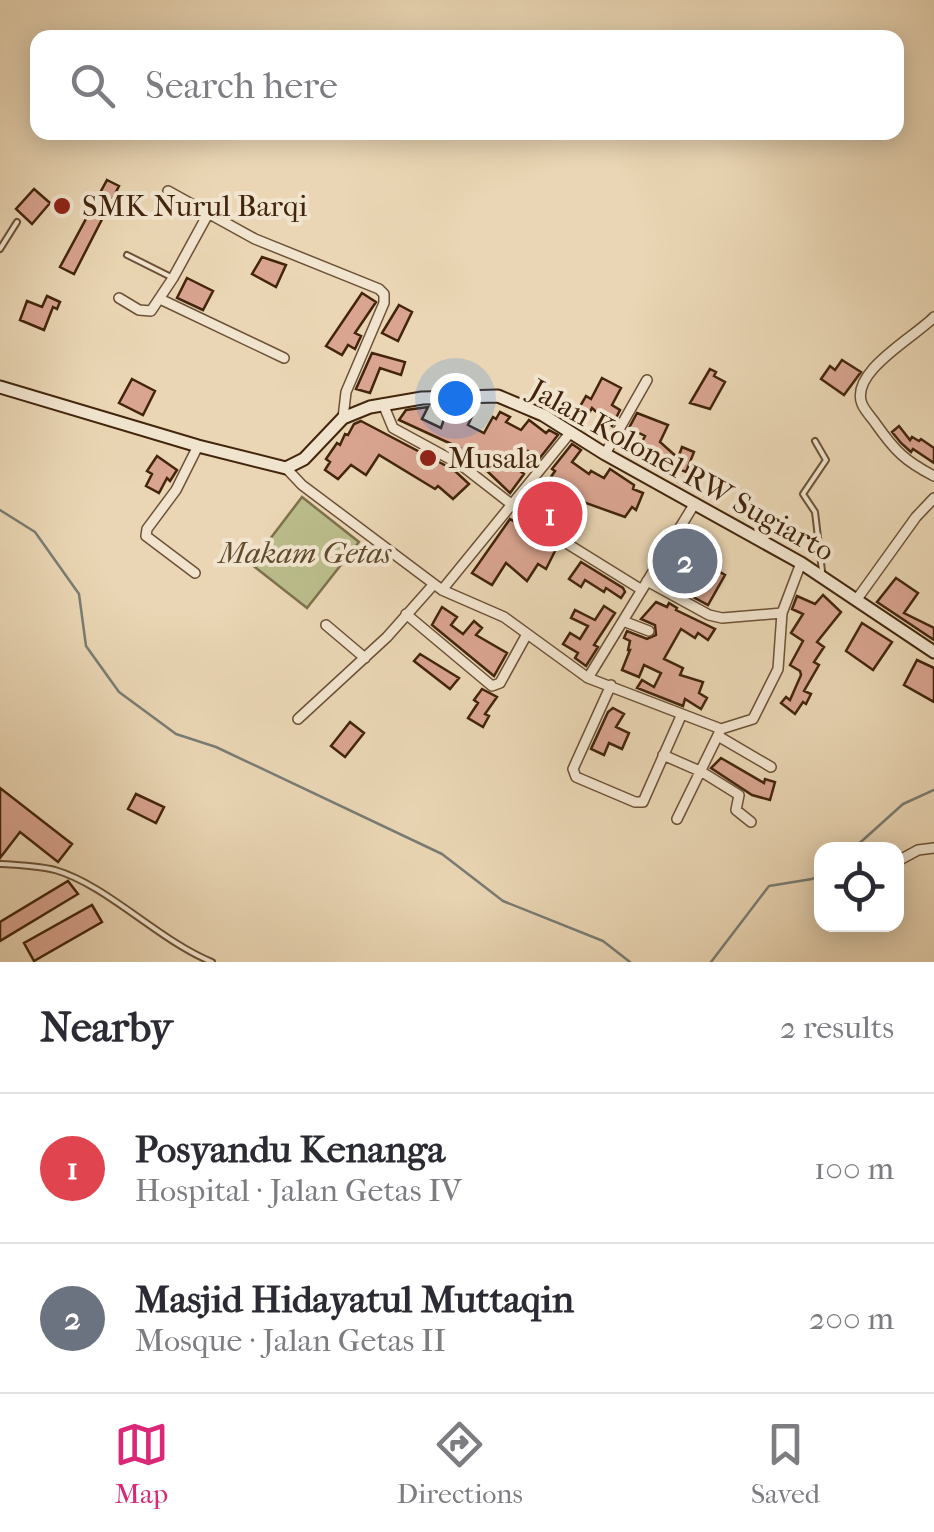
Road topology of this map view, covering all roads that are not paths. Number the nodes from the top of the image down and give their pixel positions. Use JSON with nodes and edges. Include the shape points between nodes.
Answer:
{"nodes":[{"id":1,"x":168,"y":192,"type":"dead end"},
{"id":2,"x":208,"y":214,"type":"junction"},
{"id":3,"x":17,"y":222,"type":"dead end"},
{"id":4,"x":0,"y":249,"type":"edge"},
{"id":5,"x":126,"y":255,"type":"dead end"},
{"id":6,"x":173,"y":278,"type":"junction"},
{"id":7,"x":119,"y":298,"type":"dead end"},
{"id":8,"x":160,"y":300,"type":"junction"},
{"id":9,"x":934,"y":317,"type":"edge"},
{"id":10,"x":284,"y":358,"type":"dead end"},
{"id":11,"x":648,"y":380,"type":"dead end"},
{"id":12,"x":0,"y":386,"type":"edge"},
{"id":13,"x":383,"y":404,"type":"junction"},
{"id":14,"x":343,"y":418,"type":"junction"},
{"id":15,"x":570,"y":433,"type":"junction"},
{"id":16,"x":815,"y":441,"type":"dead end"},
{"id":17,"x":198,"y":446,"type":"junction"},
{"id":18,"x":605,"y":454,"type":"junction"},
{"id":19,"x":286,"y":468,"type":"junction"},
{"id":20,"x":934,"y":476,"type":"edge"},
{"id":21,"x":934,"y":498,"type":"edge"},
{"id":22,"x":695,"y":503,"type":"junction"},
{"id":23,"x":512,"y":504,"type":"junction"},
{"id":24,"x":801,"y":563,"type":"junction"},
{"id":25,"x":195,"y":573,"type":"dead end"},
{"id":26,"x":823,"y":577,"type":"junction"},
{"id":27,"x":644,"y":585,"type":"junction"},
{"id":28,"x":438,"y":587,"type":"junction"},
{"id":29,"x":856,"y":599,"type":"junction"},
{"id":30,"x":782,"y":612,"type":"junction"},
{"id":31,"x":406,"y":614,"type":"junction"},
{"id":32,"x":623,"y":620,"type":"junction"},
{"id":33,"x":326,"y":625,"type":"dead end"},
{"id":34,"x":649,"y":630,"type":"dead end"},
{"id":35,"x":527,"y":634,"type":"junction"},
{"id":36,"x":934,"y":652,"type":"edge"},
{"id":37,"x":365,"y":658,"type":"junction"},
{"id":38,"x":588,"y":678,"type":"junction"},
{"id":39,"x":612,"y":685,"type":"junction"},
{"id":40,"x":681,"y":716,"type":"junction"},
{"id":41,"x":298,"y":719,"type":"dead end"},
{"id":42,"x":720,"y":733,"type":"junction"},
{"id":43,"x":663,"y":755,"type":"junction"},
{"id":44,"x":771,"y":767,"type":"dead end"},
{"id":45,"x":702,"y":772,"type":"junction"},
{"id":46,"x":677,"y":819,"type":"dead end"},
{"id":47,"x":751,"y":822,"type":"dead end"},
{"id":48,"x":934,"y":848,"type":"edge"},
{"id":49,"x":904,"y":858,"type":"edge"},
{"id":50,"x":0,"y":864,"type":"edge"},
{"id":51,"x":212,"y":962,"type":"edge"}],
"edges":[{"from":1,"to":2,"type":"street"},
{"from":2,"to":6,"type":"street"},
{"from":2,"to":14,"type":"street","via":[[384,294],[346,392]]},
{"from":3,"to":4,"type":"lane"},
{"from":5,"to":6,"type":"lane"},
{"from":6,"to":8,"type":"street"},
{"from":7,"to":8,"type":"street","via":[[145,312]]},
{"from":8,"to":10,"type":"street"},
{"from":9,"to":20,"type":"street","via":[[864,379],[861,403],[906,462]]},
{"from":11,"to":18,"type":"street"},
{"from":12,"to":17,"type":"main road"},
{"from":13,"to":14,"type":"main road","name":"Jalan Kolonel RW Sugiarto"},
{"from":13,"to":15,"type":"main road","name":"Jalan Kolonel RW Sugiarto","via":[[498,396]]},
{"from":13,"to":23,"type":"street","via":[[394,428]]},
{"from":14,"to":19,"type":"main road","name":"Jalan Kolonel RW Sugiarto","via":[[304,459]]},
{"from":15,"to":18,"type":"main road","name":"Jalan Kolonel RW Sugiarto"},
{"from":15,"to":23,"type":"street"},
{"from":16,"to":26,"type":"lane","via":[[825,464],[803,494],[815,512]]},
{"from":17,"to":19,"type":"main road"},
{"from":17,"to":25,"type":"street","via":[[146,536]]},
{"from":18,"to":22,"type":"main road","name":"Jalan Kolonel RW Sugiarto"},
{"from":19,"to":28,"type":"street"},
{"from":21,"to":29,"type":"street"},
{"from":22,"to":24,"type":"main road","name":"Jalan Kolonel RW Sugiarto"},
{"from":22,"to":27,"type":"street"},
{"from":23,"to":27,"type":"street"},
{"from":23,"to":28,"type":"street"},
{"from":24,"to":26,"type":"main road","name":"Jalan Kolonel RW Sugiarto"},
{"from":24,"to":30,"type":"street"},
{"from":26,"to":29,"type":"main road","name":"Jalan Kolonel RW Sugiarto"},
{"from":27,"to":30,"type":"street","via":[[722,618]]},
{"from":27,"to":32,"type":"street"},
{"from":28,"to":31,"type":"street"},
{"from":28,"to":35,"type":"street"},
{"from":29,"to":36,"type":"main road","name":"Jalan Kolonel RW Sugiarto"},
{"from":30,"to":42,"type":"street","via":[[778,669],[762,705],[753,719]]},
{"from":31,"to":35,"type":"street","via":[[492,686]]},
{"from":31,"to":37,"type":"street"},
{"from":32,"to":34,"type":"street"},
{"from":32,"to":38,"type":"street"},
{"from":33,"to":37,"type":"street"},
{"from":35,"to":38,"type":"street"},
{"from":37,"to":41,"type":"street"},
{"from":38,"to":39,"type":"street"},
{"from":39,"to":40,"type":"street"},
{"from":39,"to":43,"type":"street","via":[[574,775],[640,804]]},
{"from":40,"to":42,"type":"street"},
{"from":40,"to":43,"type":"street"},
{"from":42,"to":44,"type":"street"},
{"from":42,"to":45,"type":"street"},
{"from":43,"to":45,"type":"street"},
{"from":45,"to":46,"type":"street"},
{"from":45,"to":47,"type":"street","via":[[739,795],[736,810]]},
{"from":48,"to":49,"type":"street"},
{"from":50,"to":51,"type":"lane","via":[[75,878]]}]}
